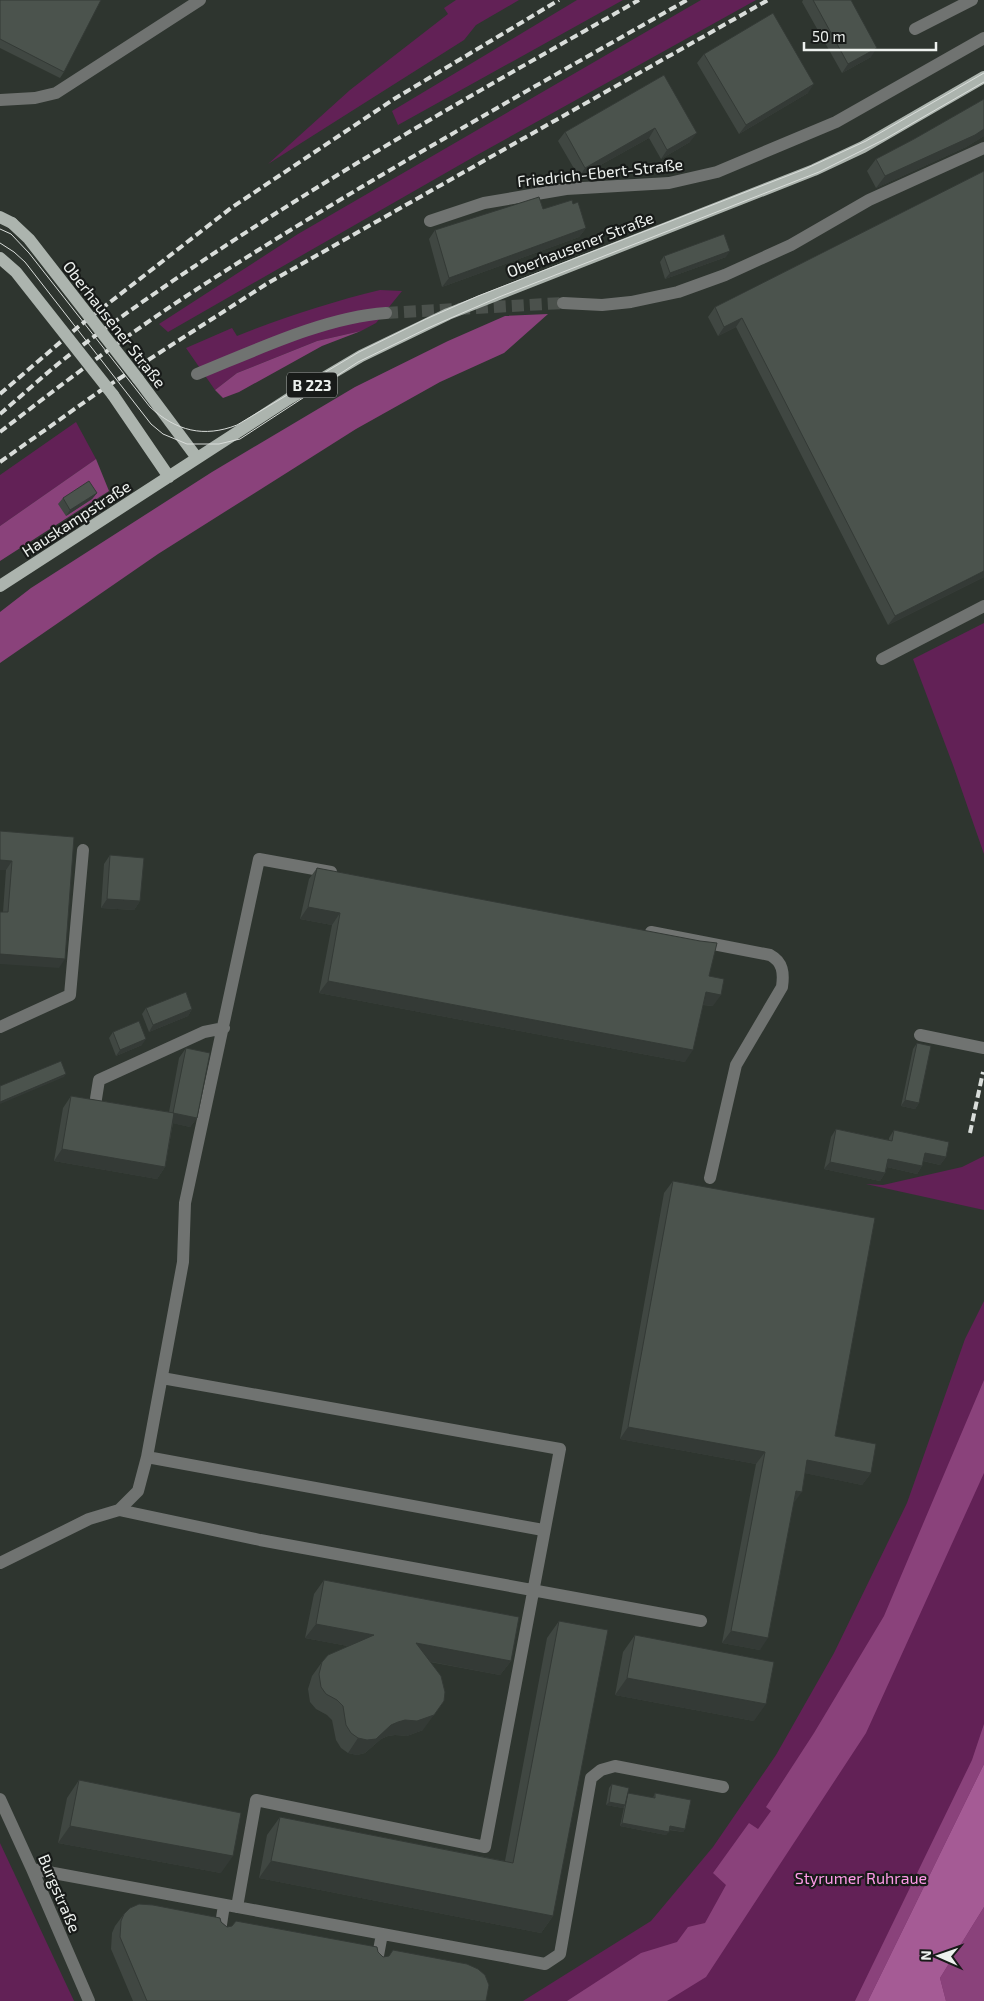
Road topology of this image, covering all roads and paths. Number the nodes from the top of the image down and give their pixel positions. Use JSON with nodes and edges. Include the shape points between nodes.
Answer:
{"nodes":[{"id":1,"x":200,"y":0,"type":"edge"},
{"id":2,"x":972,"y":0,"type":"edge"},
{"id":3,"x":915,"y":29,"type":"dead end"},
{"id":4,"x":984,"y":38,"type":"edge"},
{"id":5,"x":984,"y":78,"type":"edge"},
{"id":6,"x":0,"y":100,"type":"edge"},
{"id":7,"x":984,"y":148,"type":"edge"},
{"id":8,"x":0,"y":218,"type":"edge"},
{"id":9,"x":430,"y":221,"type":"dead end"},
{"id":10,"x":0,"y":258,"type":"edge"},
{"id":11,"x":563,"y":303,"type":"tunnel mouth"},
{"id":12,"x":386,"y":312,"type":"tunnel mouth"},
{"id":13,"x":197,"y":374,"type":"dead end"},
{"id":14,"x":197,"y":458,"type":"junction"},
{"id":15,"x":169,"y":477,"type":"junction"},
{"id":16,"x":0,"y":586,"type":"edge"},
{"id":17,"x":984,"y":606,"type":"edge"},
{"id":18,"x":882,"y":659,"type":"dead end"},
{"id":19,"x":83,"y":850,"type":"dead end"},
{"id":20,"x":347,"y":875,"type":"edge"},
{"id":21,"x":640,"y":930,"type":"edge"},
{"id":22,"x":0,"y":1027,"type":"edge"},
{"id":23,"x":224,"y":1028,"type":"junction"},
{"id":24,"x":920,"y":1035,"type":"dead end"},
{"id":25,"x":984,"y":1048,"type":"edge"},
{"id":26,"x":95,"y":1105,"type":"edge"},
{"id":27,"x":710,"y":1178,"type":"dead end"},
{"id":28,"x":162,"y":1378,"type":"junction"},
{"id":29,"x":147,"y":1457,"type":"junction"},
{"id":30,"x":119,"y":1510,"type":"junction"},
{"id":31,"x":543,"y":1530,"type":"junction"},
{"id":32,"x":0,"y":1563,"type":"edge"},
{"id":33,"x":534,"y":1591,"type":"junction"},
{"id":34,"x":701,"y":1622,"type":"dead end"},
{"id":35,"x":723,"y":1786,"type":"dead end"},
{"id":36,"x":0,"y":1799,"type":"edge"},
{"id":37,"x":32,"y":1869,"type":"junction"},
{"id":38,"x":231,"y":1906,"type":"junction"},
{"id":39,"x":220,"y":1931,"type":"edge"},
{"id":40,"x":382,"y":1934,"type":"junction"},
{"id":41,"x":377,"y":1961,"type":"edge"},
{"id":42,"x":89,"y":2001,"type":"edge"}],
"edges":[{"from":1,"to":6,"type":"street","via":[[56,93]]},
{"from":2,"to":3,"type":"street"},
{"from":4,"to":9,"type":"street","name":"Friedrich-Ebert-Straße","via":[[836,122],[717,172],[669,184],[566,188],[484,203]]},
{"from":5,"to":14,"type":"main road","name":"Oberhausener Straße","number":"B 223","via":[[814,170],[448,314],[361,356]]},
{"from":7,"to":11,"type":"street","via":[[869,200],[791,244],[725,275],[678,292],[631,302],[602,305]]},
{"from":8,"to":14,"type":"main road","name":"Oberhausener Straße","bridge":true,"via":[[12,223],[30,239]]},
{"from":10,"to":15,"type":"main road","bridge":true,"via":[[16,272],[114,395]]},
{"from":12,"to":13,"type":"street","via":[[364,314],[329,324]]},
{"from":14,"to":15,"type":"main road","name":"Oberhausener Straße","number":"B 223"},
{"from":15,"to":16,"type":"main road","name":"Hauskampstraße"},
{"from":17,"to":18,"type":"street"},
{"from":19,"to":22,"type":"street","via":[[70,994]]},
{"from":20,"to":23,"type":"street","via":[[259,859]]},
{"from":21,"to":27,"type":"street","via":[[757,952],[776,958],[782,968],[782,987],[736,1065]]},
{"from":23,"to":26,"type":"street","via":[[204,1032],[99,1080]]},
{"from":23,"to":28,"type":"street","via":[[185,1203],[183,1262]]},
{"from":24,"to":25,"type":"street"},
{"from":28,"to":29,"type":"street"},
{"from":28,"to":31,"type":"street","via":[[560,1449]]},
{"from":29,"to":30,"type":"street","via":[[138,1491]]},
{"from":29,"to":31,"type":"street"},
{"from":30,"to":32,"type":"street","via":[[89,1519]]},
{"from":30,"to":33,"type":"street"},
{"from":31,"to":33,"type":"street"},
{"from":33,"to":34,"type":"street"},
{"from":33,"to":38,"type":"street","via":[[485,1847],[256,1800]]},
{"from":35,"to":40,"type":"street","via":[[615,1766],[601,1770],[591,1778],[560,1954],[545,1964]]},
{"from":36,"to":37,"type":"street","name":"Burgstraße"},
{"from":37,"to":38,"type":"street"},
{"from":37,"to":42,"type":"street","name":"Burgstraße"},
{"from":38,"to":39,"type":"street"},
{"from":38,"to":40,"type":"street"},
{"from":40,"to":41,"type":"street"}]}
